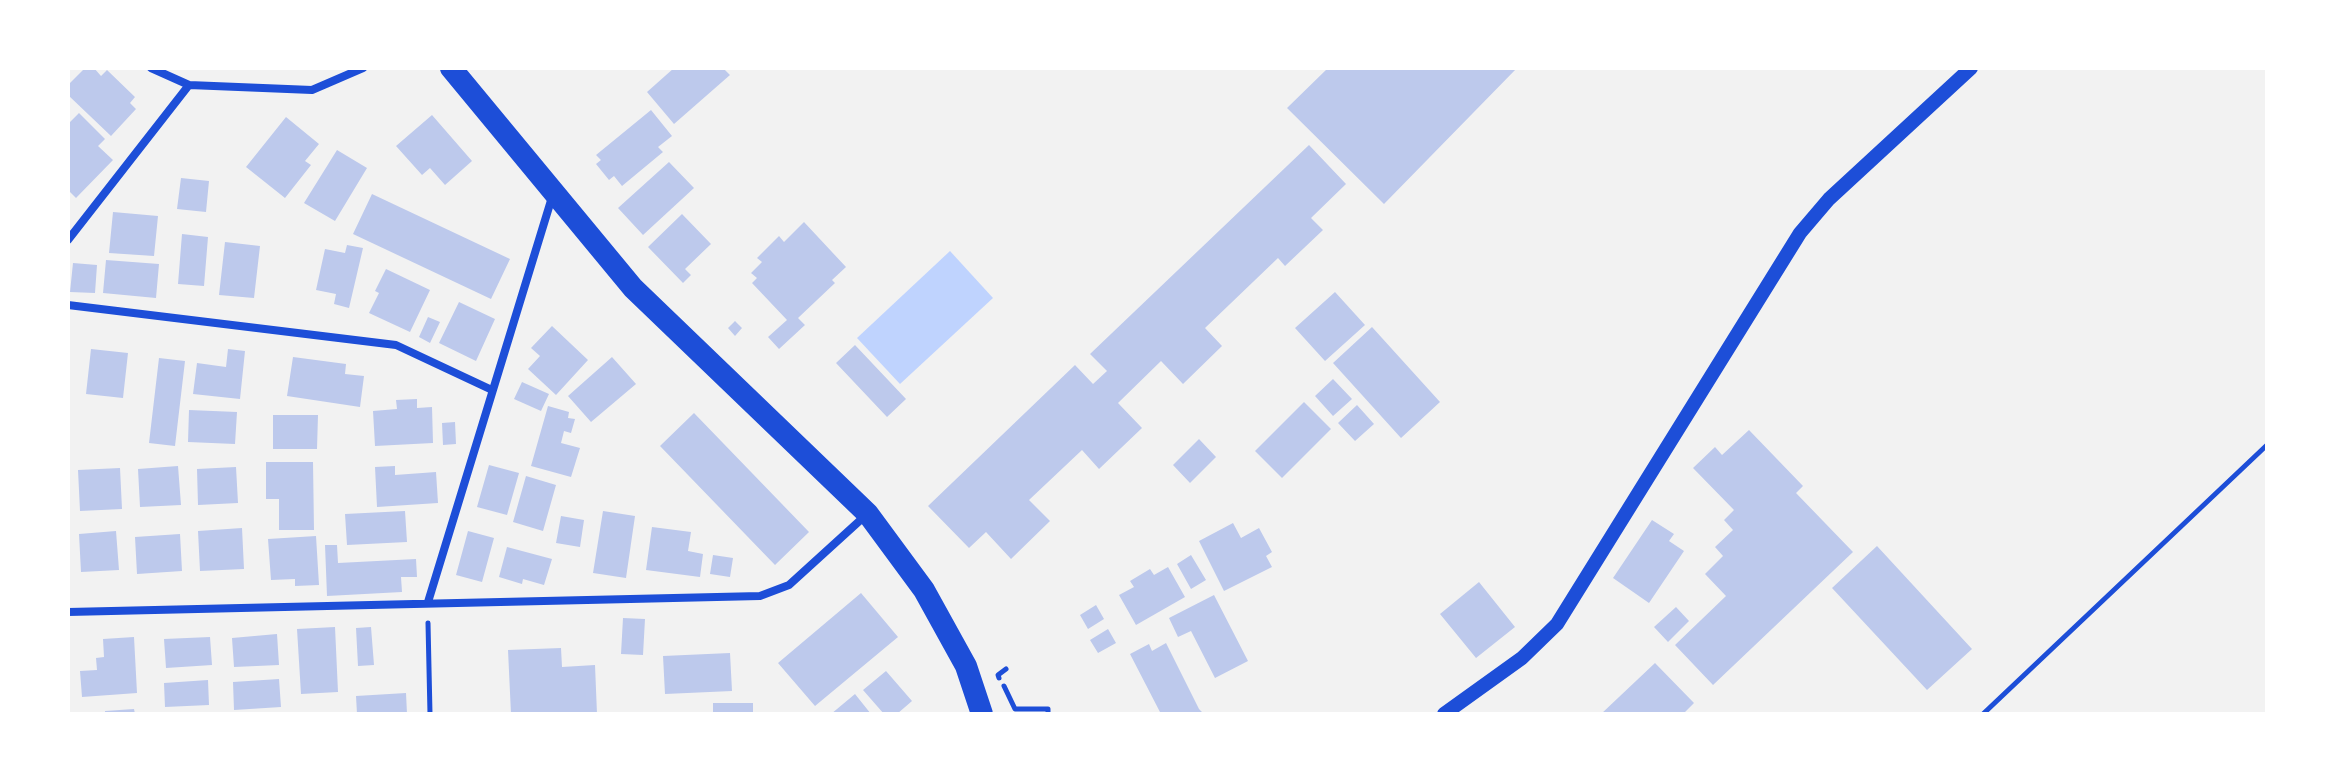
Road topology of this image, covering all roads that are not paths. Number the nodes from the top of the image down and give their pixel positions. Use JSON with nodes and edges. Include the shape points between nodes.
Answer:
{"nodes":[{"id":1,"x":151,"y":68,"type":"edge"},
{"id":2,"x":363,"y":68,"type":"edge"},
{"id":3,"x":451,"y":68,"type":"edge"},
{"id":4,"x":1971,"y":68,"type":"edge"},
{"id":5,"x":189,"y":85,"type":"junction"},
{"id":6,"x":554,"y":191,"type":"junction"},
{"id":7,"x":68,"y":240,"type":"edge"},
{"id":8,"x":68,"y":305,"type":"edge"},
{"id":9,"x":492,"y":390,"type":"junction"},
{"id":10,"x":868,"y":514,"type":"junction"},
{"id":11,"x":428,"y":602,"type":"junction"},
{"id":12,"x":68,"y":612,"type":"edge"},
{"id":13,"x":982,"y":714,"type":"edge"},
{"id":14,"x":1444,"y":714,"type":"edge"}],
"edges":[{"from":1,"to":5,"type":"street"},
{"from":2,"to":5,"type":"street","via":[[312,90]]},
{"from":3,"to":6,"type":"highway"},
{"from":4,"to":14,"type":"street","via":[[1829,199],[1800,233],[1557,624],[1522,658]]},
{"from":5,"to":7,"type":"street"},
{"from":6,"to":9,"type":"street"},
{"from":6,"to":10,"type":"highway","via":[[633,288]]},
{"from":8,"to":9,"type":"street","via":[[396,345]]},
{"from":9,"to":11,"type":"street"},
{"from":10,"to":11,"type":"street","via":[[789,585],[760,596]]},
{"from":10,"to":13,"type":"highway","via":[[924,590],[966,666]]},
{"from":11,"to":12,"type":"street"}]}
